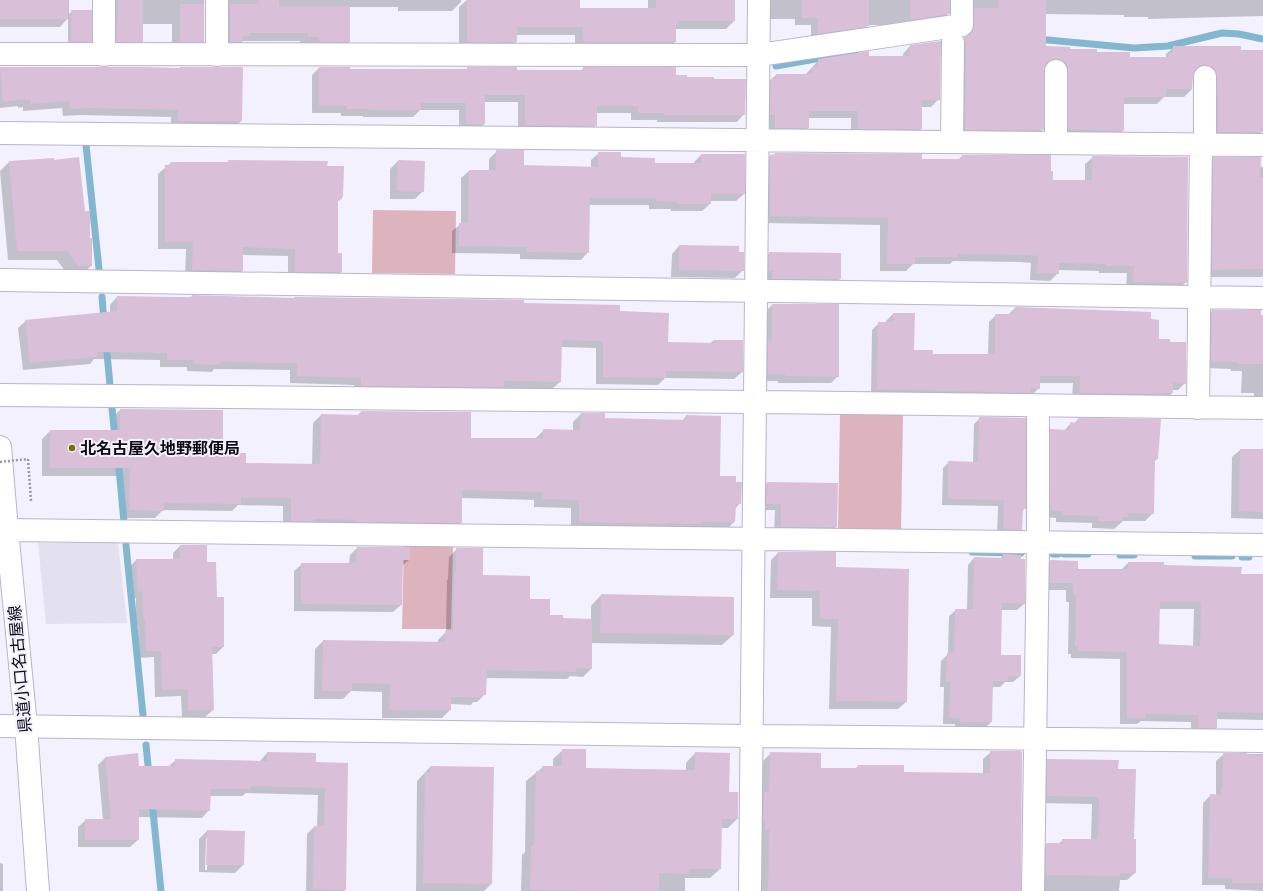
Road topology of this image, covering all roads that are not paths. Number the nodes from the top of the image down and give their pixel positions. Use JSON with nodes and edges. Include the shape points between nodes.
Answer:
{"nodes":[{"id":1,"x":104,"y":0,"type":"edge"},
{"id":2,"x":217,"y":0,"type":"edge"},
{"id":3,"x":759,"y":0,"type":"edge"},
{"id":4,"x":962,"y":0,"type":"edge"},
{"id":5,"x":953,"y":43,"type":"dead end"},
{"id":6,"x":0,"y":54,"type":"edge"},
{"id":7,"x":104,"y":55,"type":"junction"},
{"id":8,"x":217,"y":55,"type":"junction"},
{"id":9,"x":759,"y":55,"type":"junction"},
{"id":10,"x":1056,"y":71,"type":"dead end"},
{"id":11,"x":1205,"y":77,"type":"dead end"},
{"id":12,"x":0,"y":133,"type":"edge"},
{"id":13,"x":758,"y":140,"type":"junction"},
{"id":14,"x":952,"y":142,"type":"junction"},
{"id":15,"x":1056,"y":143,"type":"junction"},
{"id":16,"x":1203,"y":144,"type":"junction"},
{"id":17,"x":1263,"y":145,"type":"edge"},
{"id":18,"x":0,"y":280,"type":"edge"},
{"id":19,"x":757,"y":291,"type":"junction"},
{"id":20,"x":1199,"y":297,"type":"junction"},
{"id":21,"x":1263,"y":298,"type":"edge"},
{"id":22,"x":0,"y":395,"type":"edge"},
{"id":23,"x":756,"y":402,"type":"junction"},
{"id":24,"x":1038,"y":406,"type":"junction"},
{"id":25,"x":1198,"y":408,"type":"junction"},
{"id":26,"x":1263,"y":408,"type":"edge"},
{"id":27,"x":0,"y":447,"type":"edge"},
{"id":28,"x":4,"y":525,"type":"edge"},
{"id":29,"x":755,"y":539,"type":"junction"},
{"id":30,"x":1038,"y":542,"type":"junction"},
{"id":31,"x":1263,"y":545,"type":"edge"},
{"id":32,"x":0,"y":726,"type":"edge"},
{"id":33,"x":26,"y":726,"type":"junction"},
{"id":34,"x":752,"y":736,"type":"junction"},
{"id":35,"x":1036,"y":738,"type":"junction"},
{"id":36,"x":1263,"y":741,"type":"edge"},
{"id":37,"x":38,"y":891,"type":"edge"},
{"id":38,"x":750,"y":891,"type":"edge"},
{"id":39,"x":1034,"y":891,"type":"edge"}],
"edges":[{"from":1,"to":7,"type":"street"},
{"from":2,"to":8,"type":"street"},
{"from":3,"to":9,"type":"street"},
{"from":4,"to":9,"type":"street","via":[[962,25]]},
{"from":5,"to":14,"type":"street"},
{"from":6,"to":7,"type":"street"},
{"from":7,"to":8,"type":"street"},
{"from":8,"to":9,"type":"street"},
{"from":9,"to":13,"type":"street"},
{"from":10,"to":15,"type":"street"},
{"from":11,"to":16,"type":"street"},
{"from":12,"to":13,"type":"street"},
{"from":13,"to":14,"type":"street"},
{"from":13,"to":19,"type":"street"},
{"from":14,"to":15,"type":"street"},
{"from":15,"to":16,"type":"street"},
{"from":16,"to":17,"type":"street"},
{"from":16,"to":20,"type":"street"},
{"from":18,"to":19,"type":"street"},
{"from":19,"to":20,"type":"street"},
{"from":19,"to":23,"type":"street"},
{"from":20,"to":21,"type":"street"},
{"from":20,"to":25,"type":"street"},
{"from":22,"to":23,"type":"street"},
{"from":23,"to":24,"type":"street"},
{"from":23,"to":29,"type":"street"},
{"from":24,"to":25,"type":"street"},
{"from":24,"to":30,"type":"street"},
{"from":25,"to":26,"type":"street"},
{"from":27,"to":28,"type":"street","name":"県道小口名古屋線"},
{"from":28,"to":29,"type":"street"},
{"from":28,"to":33,"type":"street","name":"県道小口名古屋線"},
{"from":29,"to":30,"type":"street"},
{"from":29,"to":34,"type":"street"},
{"from":30,"to":31,"type":"street"},
{"from":30,"to":35,"type":"street"},
{"from":32,"to":33,"type":"street"},
{"from":33,"to":34,"type":"street"},
{"from":33,"to":37,"type":"street","name":"県道小口名古屋線"},
{"from":34,"to":35,"type":"street"},
{"from":34,"to":38,"type":"street"},
{"from":35,"to":36,"type":"street"},
{"from":35,"to":39,"type":"street"}]}
